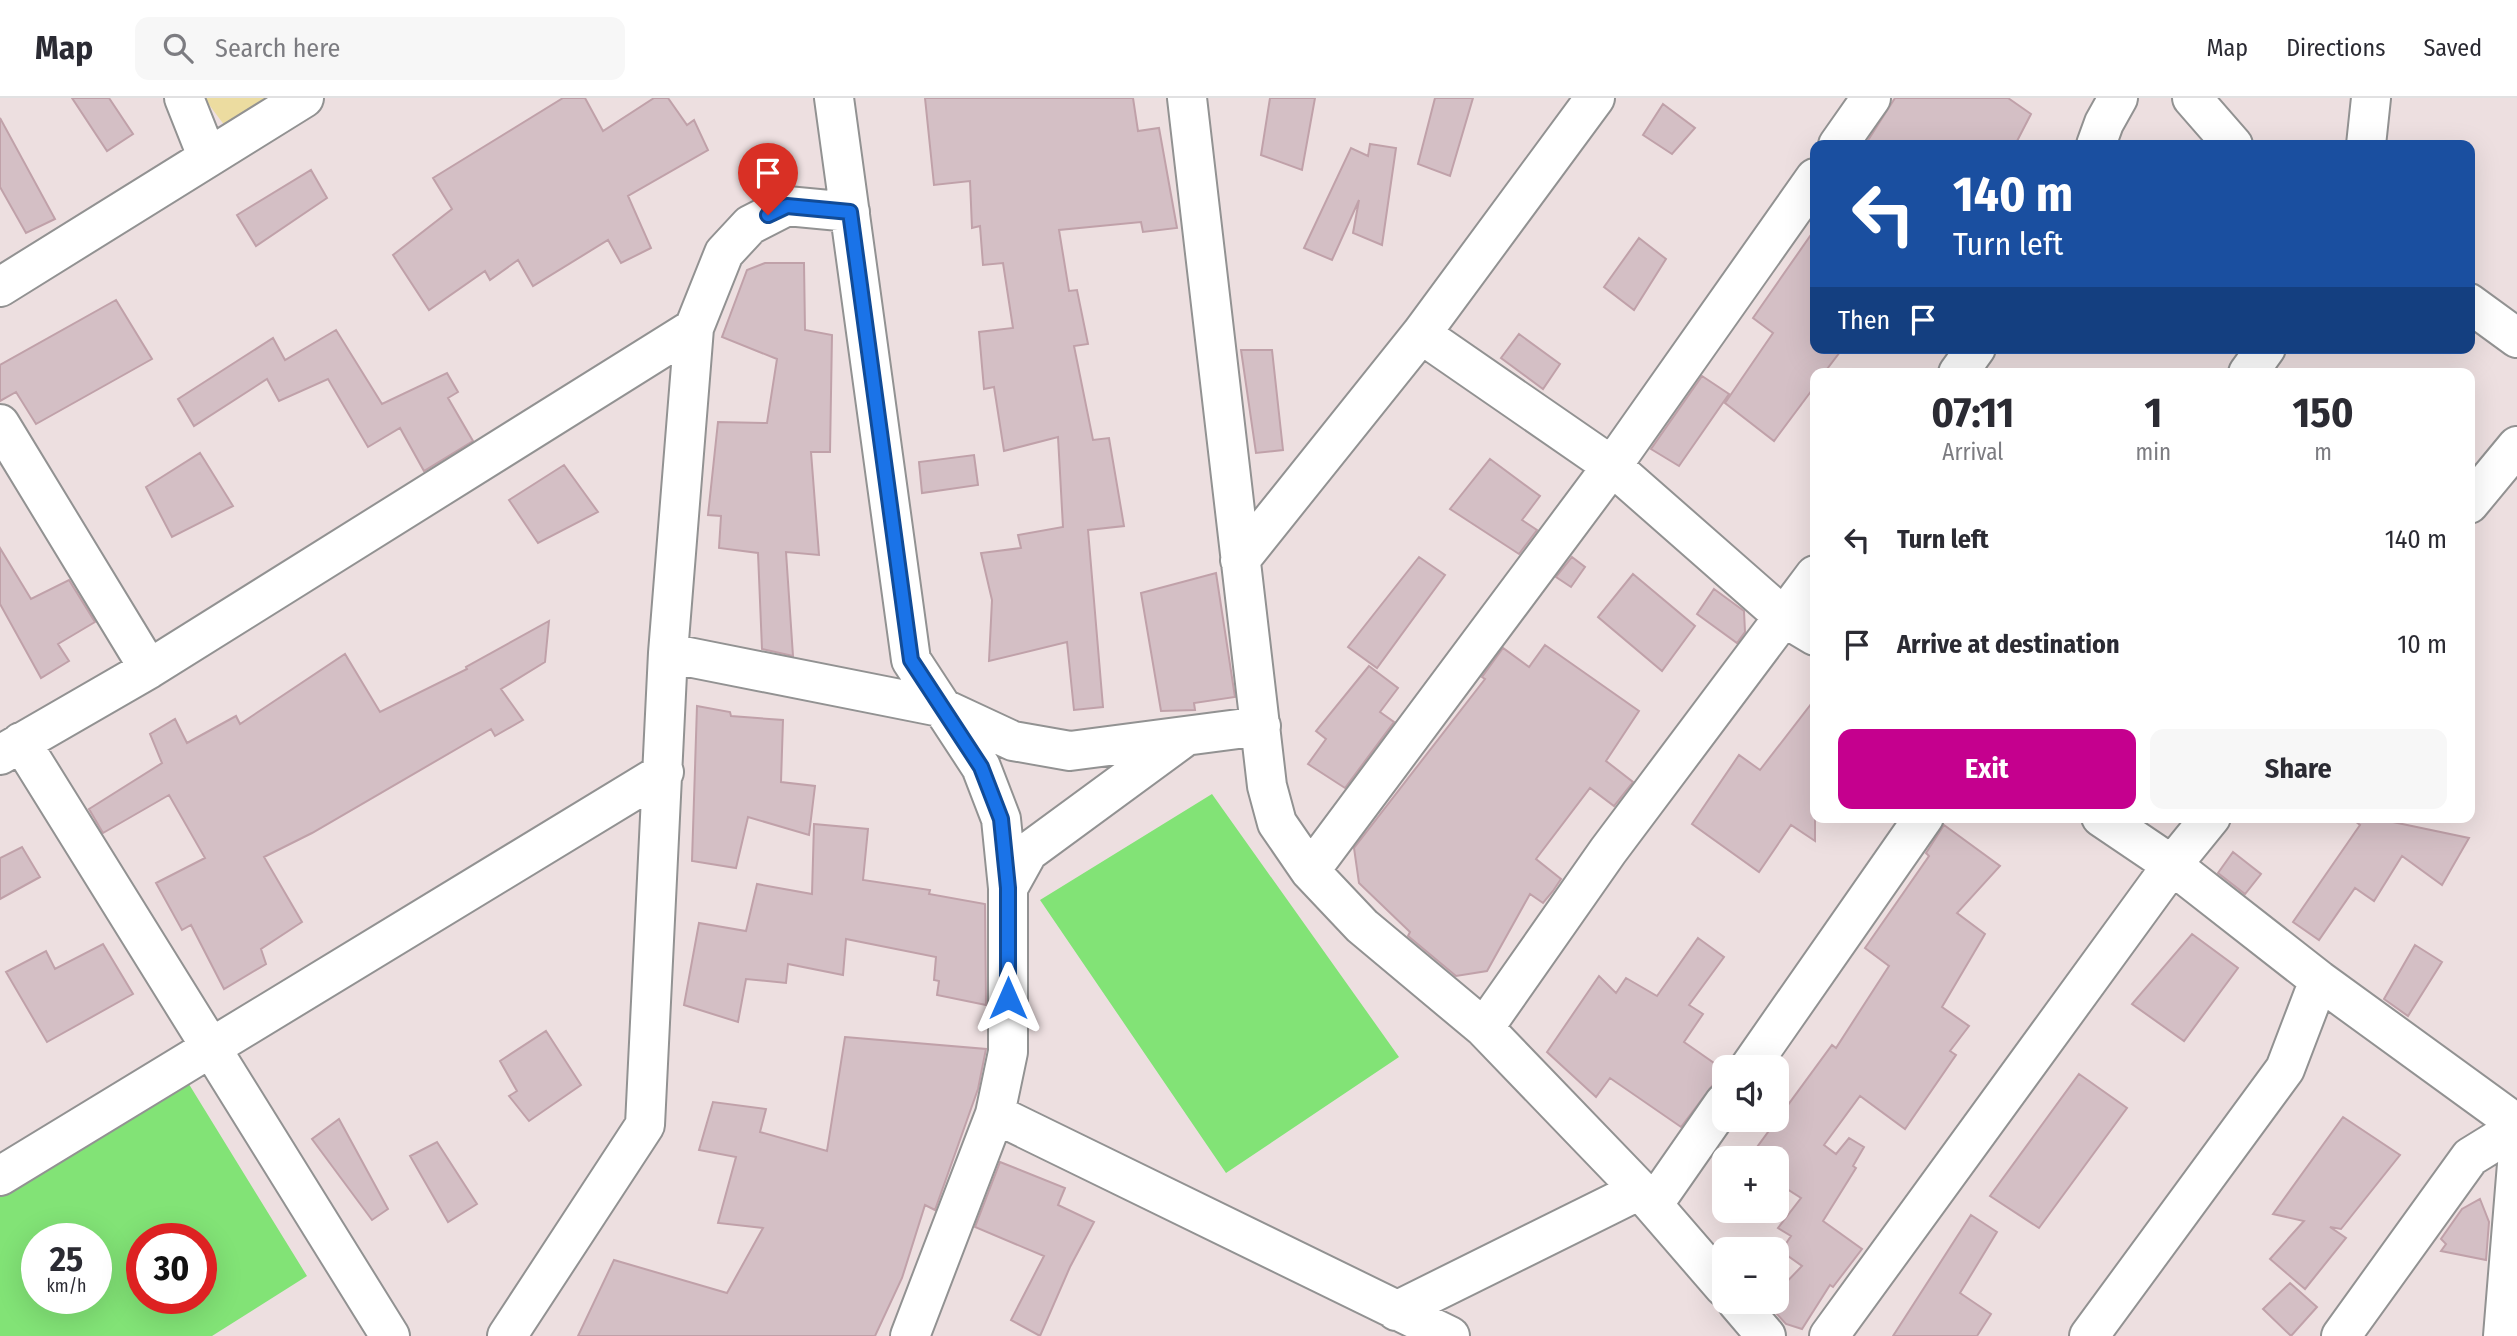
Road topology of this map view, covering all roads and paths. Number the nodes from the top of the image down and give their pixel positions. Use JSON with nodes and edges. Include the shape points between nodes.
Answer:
{"nodes":[{"id":1,"x":184,"y":98,"type":"edge"},
{"id":2,"x":834,"y":98,"type":"edge"},
{"id":3,"x":1187,"y":98,"type":"edge"},
{"id":4,"x":1595,"y":98,"type":"edge"},
{"id":5,"x":1871,"y":98,"type":"edge"},
{"id":6,"x":2118,"y":98,"type":"edge"},
{"id":7,"x":2192,"y":98,"type":"edge"},
{"id":8,"x":2371,"y":98,"type":"edge"},
{"id":9,"x":301,"y":99,"type":"edge"},
{"id":10,"x":1842,"y":140,"type":"edge"},
{"id":11,"x":2098,"y":140,"type":"edge"},
{"id":12,"x":2229,"y":140,"type":"edge"},
{"id":13,"x":2367,"y":140,"type":"edge"},
{"id":14,"x":207,"y":156,"type":"junction"},
{"id":15,"x":1810,"y":185,"type":"edge"},
{"id":16,"x":850,"y":212,"type":"junction"},
{"id":17,"x":0,"y":287,"type":"edge"},
{"id":18,"x":2475,"y":307,"type":"edge"},
{"id":19,"x":694,"y":328,"type":"junction"},
{"id":20,"x":1422,"y":334,"type":"junction"},
{"id":21,"x":2517,"y":338,"type":"edge"},
{"id":22,"x":0,"y":424,"type":"edge"},
{"id":23,"x":2517,"y":446,"type":"edge"},
{"id":24,"x":1612,"y":466,"type":"junction"},
{"id":25,"x":2475,"y":497,"type":"edge"},
{"id":26,"x":1240,"y":560,"type":"junction"},
{"id":27,"x":1810,"y":592,"type":"edge"},
{"id":28,"x":1800,"y":627,"type":"edge"},
{"id":29,"x":668,"y":653,"type":"junction"},
{"id":30,"x":149,"y":669,"type":"junction"},
{"id":31,"x":940,"y":707,"type":"junction"},
{"id":32,"x":1261,"y":726,"type":"junction"},
{"id":33,"x":1187,"y":736,"type":"junction"},
{"id":34,"x":11,"y":749,"type":"edge"},
{"id":35,"x":664,"y":772,"type":"junction"},
{"id":36,"x":1920,"y":823,"type":"edge"},
{"id":37,"x":2110,"y":823,"type":"edge"},
{"id":38,"x":2206,"y":823,"type":"edge"},
{"id":39,"x":2172,"y":865,"type":"junction"},
{"id":40,"x":1310,"y":871,"type":"junction"},
{"id":41,"x":1008,"y":888,"type":"junction"},
{"id":42,"x":2319,"y":980,"type":"junction"},
{"id":43,"x":1484,"y":1028,"type":"junction"},
{"id":44,"x":210,"y":1050,"type":"junction"},
{"id":45,"x":1758,"y":1055,"type":"edge"},
{"id":46,"x":995,"y":1114,"type":"junction"},
{"id":47,"x":1712,"y":1117,"type":"edge"},
{"id":48,"x":2517,"y":1126,"type":"edge"},
{"id":49,"x":2517,"y":1164,"type":"edge"},
{"id":50,"x":0,"y":1176,"type":"edge"},
{"id":51,"x":1646,"y":1197,"type":"junction"},
{"id":52,"x":1712,"y":1273,"type":"edge"},
{"id":53,"x":1396,"y":1311,"type":"junction"},
{"id":54,"x":1747,"y":1314,"type":"edge"},
{"id":55,"x":390,"y":1336,"type":"edge"},
{"id":56,"x":506,"y":1336,"type":"edge"},
{"id":57,"x":910,"y":1336,"type":"edge"},
{"id":58,"x":1450,"y":1336,"type":"edge"},
{"id":59,"x":1766,"y":1336,"type":"edge"},
{"id":60,"x":1829,"y":1336,"type":"edge"},
{"id":61,"x":2089,"y":1336,"type":"edge"},
{"id":62,"x":2341,"y":1336,"type":"edge"},
{"id":63,"x":2503,"y":1336,"type":"edge"}],
"edges":[{"from":1,"to":14,"type":"street"},
{"from":2,"to":16,"type":"street"},
{"from":3,"to":26,"type":"street"},
{"from":4,"to":20,"type":"street"},
{"from":5,"to":10,"type":"street"},
{"from":6,"to":11,"type":"street"},
{"from":7,"to":12,"type":"street"},
{"from":8,"to":13,"type":"street"},
{"from":9,"to":14,"type":"street"},
{"from":14,"to":17,"type":"street"},
{"from":15,"to":24,"type":"street"},
{"from":16,"to":19,"type":"street","via":[[787,206],[750,225],[724,253]]},
{"from":16,"to":31,"type":"street","via":[[911,660]]},
{"from":18,"to":21,"type":"street"},
{"from":19,"to":29,"type":"street"},
{"from":19,"to":30,"type":"street"},
{"from":20,"to":24,"type":"street"},
{"from":20,"to":26,"type":"street"},
{"from":22,"to":30,"type":"street"},
{"from":23,"to":25,"type":"street"},
{"from":24,"to":28,"type":"street"},
{"from":24,"to":40,"type":"street"},
{"from":26,"to":32,"type":"street"},
{"from":27,"to":28,"type":"street"},
{"from":28,"to":43,"type":"street","via":[[1608,851]]},
{"from":29,"to":31,"type":"street"},
{"from":29,"to":35,"type":"street"},
{"from":30,"to":34,"type":"street"},
{"from":31,"to":33,"type":"street","via":[[1013,741],[1070,751]]},
{"from":31,"to":41,"type":"street","via":[[981,767],[1001,819]]},
{"from":32,"to":33,"type":"street"},
{"from":32,"to":40,"type":"street","via":[[1267,786],[1277,823]]},
{"from":33,"to":41,"type":"street","via":[[1028,852]]},
{"from":34,"to":44,"type":"street"},
{"from":35,"to":44,"type":"street"},
{"from":35,"to":56,"type":"street","via":[[645,1125]]},
{"from":36,"to":45,"type":"street"},
{"from":37,"to":39,"type":"street"},
{"from":38,"to":39,"type":"street"},
{"from":39,"to":42,"type":"street"},
{"from":39,"to":60,"type":"street"},
{"from":40,"to":43,"type":"street","via":[[1362,926]]},
{"from":41,"to":46,"type":"street","via":[[1008,1052]]},
{"from":42,"to":48,"type":"street"},
{"from":42,"to":61,"type":"street","via":[[2285,1069]]},
{"from":43,"to":51,"type":"street"},
{"from":44,"to":50,"type":"street"},
{"from":44,"to":55,"type":"street"},
{"from":46,"to":53,"type":"street"},
{"from":46,"to":57,"type":"street"},
{"from":47,"to":51,"type":"street"},
{"from":48,"to":62,"type":"street","via":[[2470,1157]]},
{"from":49,"to":63,"type":"street"},
{"from":51,"to":52,"type":"street"},
{"from":51,"to":53,"type":"street"},
{"from":53,"to":58,"type":"street"},
{"from":54,"to":59,"type":"street"}]}
